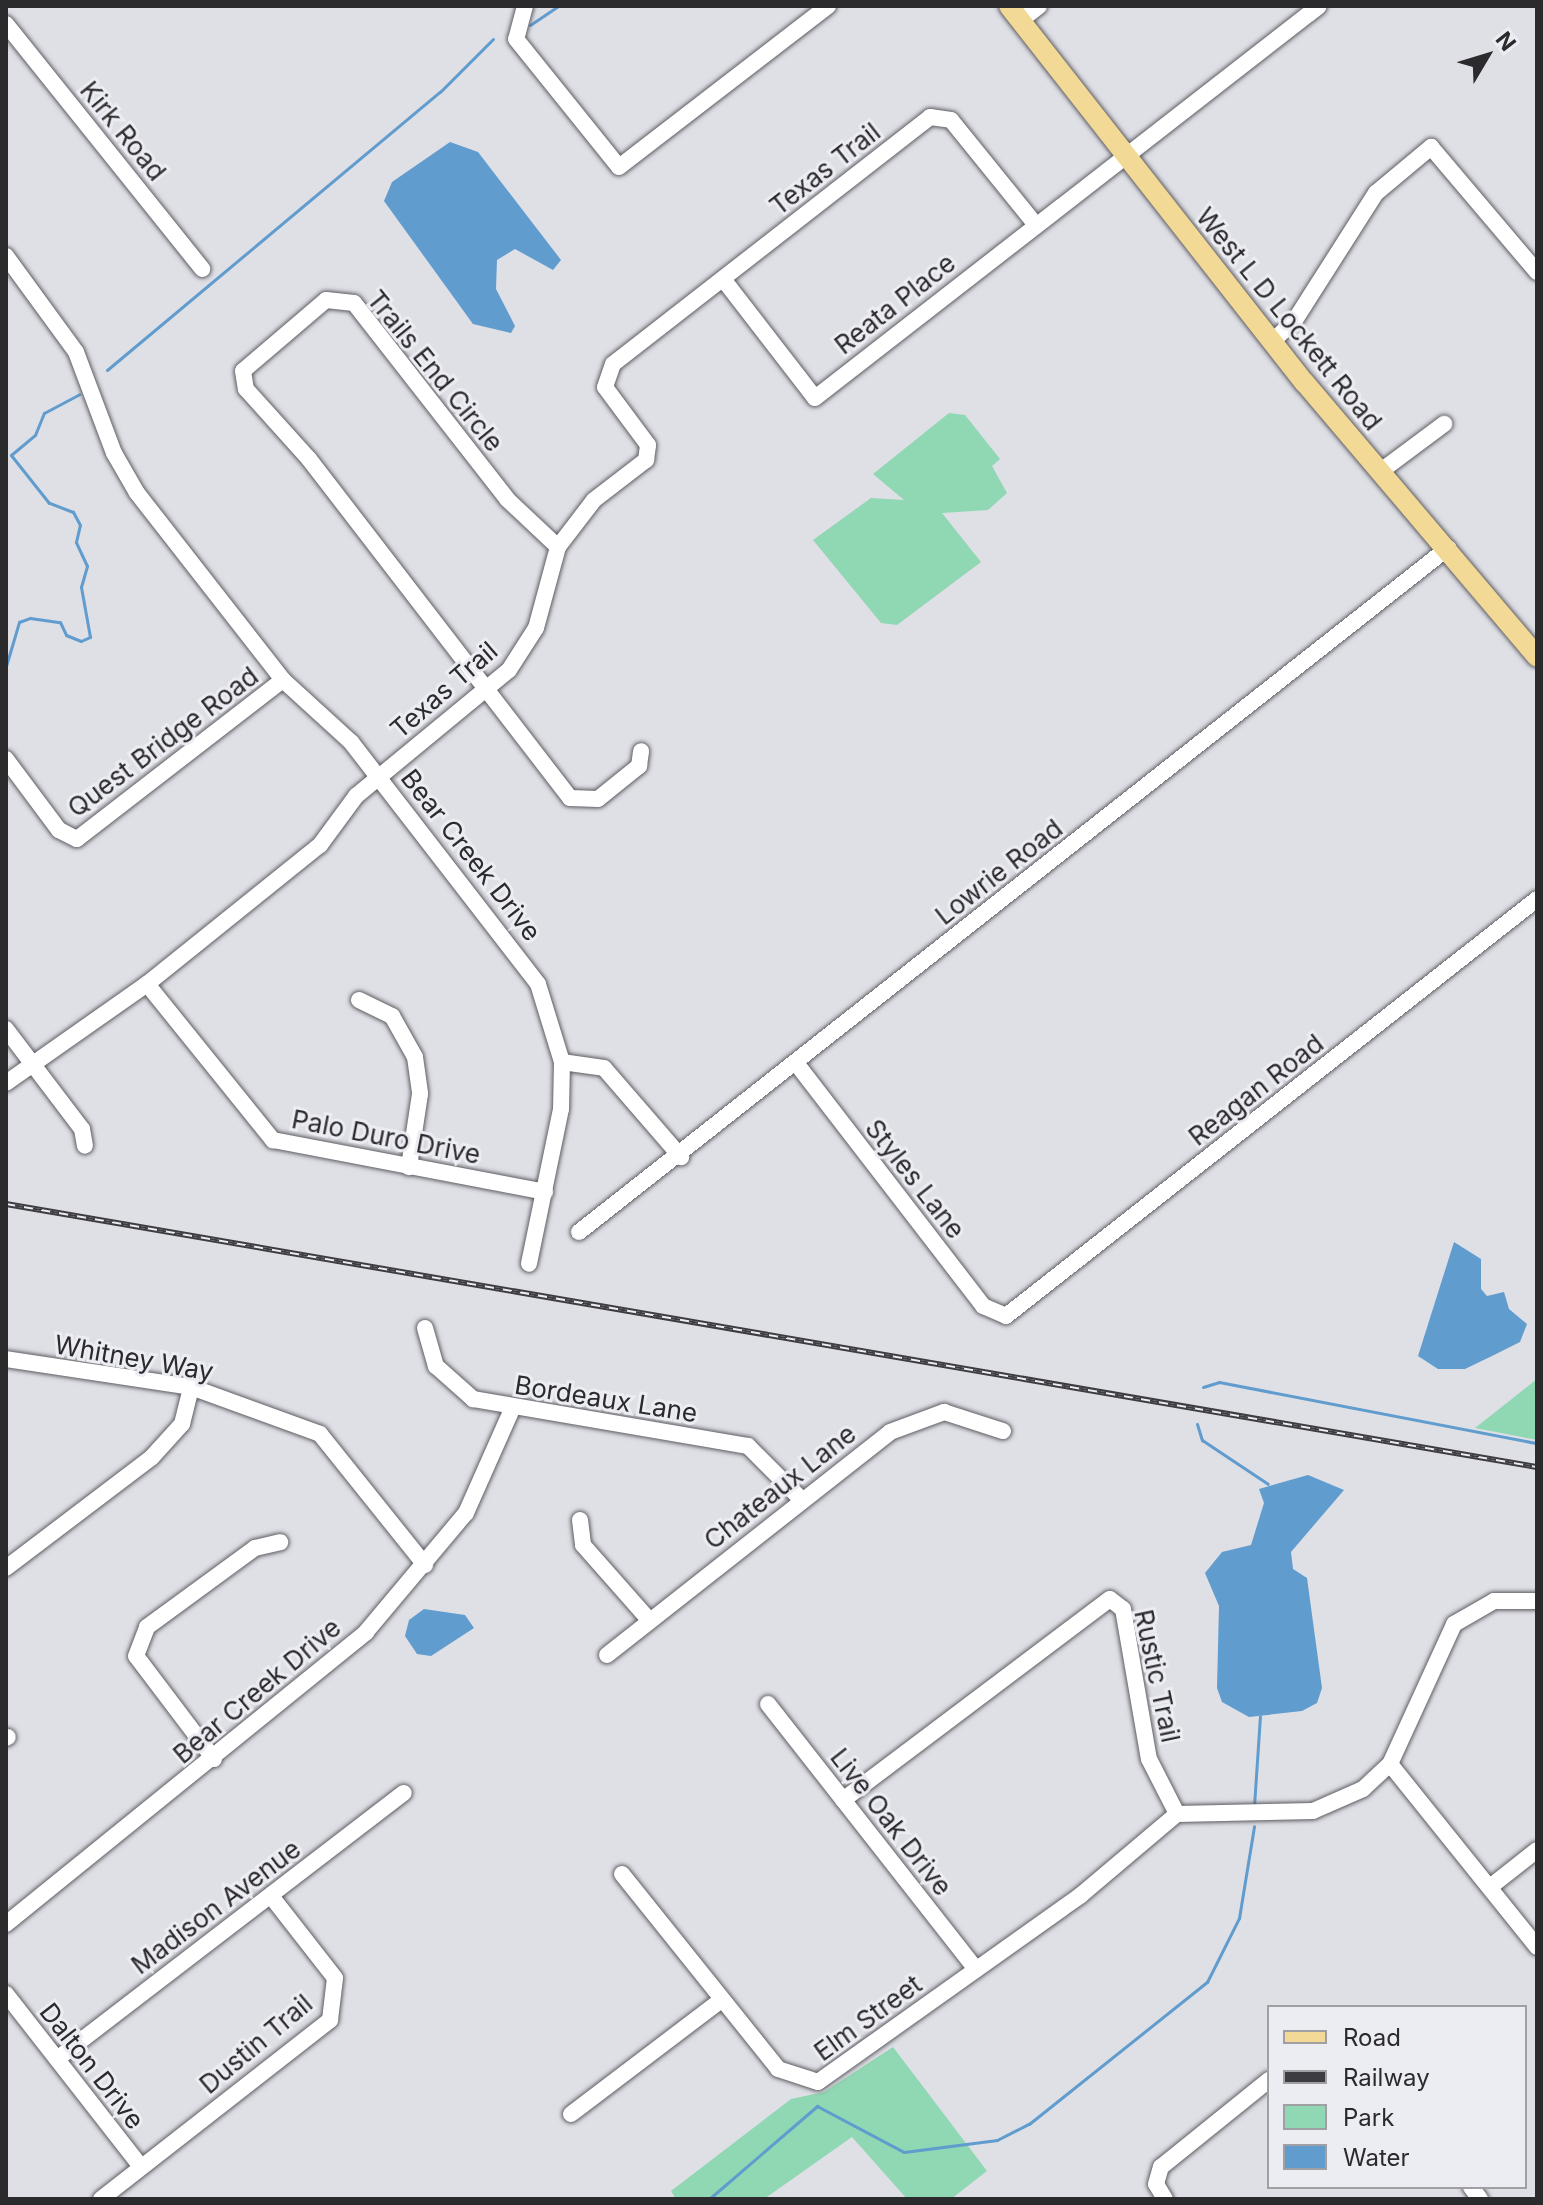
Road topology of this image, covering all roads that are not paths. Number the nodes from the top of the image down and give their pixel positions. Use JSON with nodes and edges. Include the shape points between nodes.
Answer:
{"nodes":[{"id":1,"x":525,"y":6,"type":"edge"},
{"id":2,"x":828,"y":6,"type":"edge"},
{"id":3,"x":1039,"y":6,"type":"edge"},
{"id":4,"x":1319,"y":6,"type":"edge"},
{"id":5,"x":1014,"y":13,"type":"edge"},
{"id":6,"x":6,"y":24,"type":"edge"},
{"id":7,"x":1124,"y":156,"type":"junction"},
{"id":8,"x":1036,"y":225,"type":"junction"},
{"id":9,"x":6,"y":256,"type":"edge"},
{"id":10,"x":202,"y":269,"type":"dead end"},
{"id":11,"x":1537,"y":272,"type":"edge"},
{"id":12,"x":723,"y":279,"type":"junction"},
{"id":13,"x":1272,"y":342,"type":"junction"},
{"id":14,"x":1444,"y":424,"type":"dead end"},
{"id":15,"x":1381,"y":471,"type":"junction"},
{"id":16,"x":558,"y":547,"type":"junction"},
{"id":17,"x":1448,"y":548,"type":"junction"},
{"id":18,"x":1536,"y":652,"type":"edge"},
{"id":19,"x":283,"y":680,"type":"junction"},
{"id":20,"x":485,"y":691,"type":"junction"},
{"id":21,"x":641,"y":751,"type":"dead end"},
{"id":22,"x":6,"y":759,"type":"edge"},
{"id":23,"x":379,"y":777,"type":"junction"},
{"id":24,"x":1537,"y":899,"type":"edge"},
{"id":25,"x":147,"y":984,"type":"junction"},
{"id":26,"x":359,"y":1000,"type":"dead end"},
{"id":27,"x":6,"y":1029,"type":"edge"},
{"id":28,"x":562,"y":1062,"type":"junction"},
{"id":29,"x":796,"y":1063,"type":"junction"},
{"id":30,"x":33,"y":1065,"type":"junction"},
{"id":31,"x":6,"y":1083,"type":"edge"},
{"id":32,"x":85,"y":1146,"type":"dead end"},
{"id":33,"x":681,"y":1157,"type":"junction"},
{"id":34,"x":409,"y":1167,"type":"junction"},
{"id":35,"x":545,"y":1192,"type":"junction"},
{"id":36,"x":579,"y":1232,"type":"dead end"},
{"id":37,"x":529,"y":1264,"type":"dead end"},
{"id":38,"x":1003,"y":1315,"type":"joint"},
{"id":39,"x":425,"y":1328,"type":"dead end"},
{"id":40,"x":6,"y":1359,"type":"edge"},
{"id":41,"x":191,"y":1387,"type":"junction"},
{"id":42,"x":512,"y":1409,"type":"junction"},
{"id":43,"x":1003,"y":1431,"type":"dead end"},
{"id":44,"x":800,"y":1498,"type":"junction"},
{"id":45,"x":580,"y":1520,"type":"dead end"},
{"id":46,"x":280,"y":1542,"type":"dead end"},
{"id":47,"x":425,"y":1565,"type":"junction"},
{"id":48,"x":6,"y":1568,"type":"edge"},
{"id":49,"x":1537,"y":1601,"type":"edge"},
{"id":50,"x":650,"y":1621,"type":"junction"},
{"id":51,"x":607,"y":1655,"type":"dead end"},
{"id":52,"x":768,"y":1704,"type":"dead end"},
{"id":53,"x":214,"y":1759,"type":"junction"},
{"id":54,"x":1390,"y":1764,"type":"junction"},
{"id":55,"x":404,"y":1793,"type":"dead end"},
{"id":56,"x":843,"y":1800,"type":"junction"},
{"id":57,"x":1177,"y":1814,"type":"junction"},
{"id":58,"x":1537,"y":1850,"type":"edge"},
{"id":59,"x":622,"y":1874,"type":"dead end"},
{"id":60,"x":1490,"y":1887,"type":"junction"},
{"id":61,"x":271,"y":1896,"type":"junction"},
{"id":62,"x":6,"y":1924,"type":"edge"},
{"id":63,"x":1537,"y":1947,"type":"edge"},
{"id":64,"x":976,"y":1969,"type":"junction"},
{"id":65,"x":6,"y":1994,"type":"edge"},
{"id":66,"x":721,"y":2000,"type":"junction"},
{"id":67,"x":57,"y":2059,"type":"junction"},
{"id":68,"x":1267,"y":2082,"type":"edge"},
{"id":69,"x":571,"y":2114,"type":"dead end"},
{"id":70,"x":141,"y":2167,"type":"junction"},
{"id":71,"x":101,"y":2199,"type":"edge"},
{"id":72,"x":1165,"y":2199,"type":"edge"}],
"edges":[{"from":1,"to":2,"type":"street","via":[[515,22],[516,39],[619,167]]},
{"from":3,"to":5,"type":"street"},
{"from":4,"to":7,"type":"street","name":"Reata Place"},
{"from":5,"to":7,"type":"main road","name":"West L D Lockett Road"},
{"from":6,"to":10,"type":"street","name":"Kirk Road"},
{"from":7,"to":8,"type":"street","name":"Reata Place"},
{"from":7,"to":13,"type":"main road","name":"West L D Lockett Road"},
{"from":8,"to":12,"type":"street","name":"Texas Trail","via":[[951,120],[930,117]]},
{"from":8,"to":12,"type":"street","name":"Reata Place","via":[[815,398]]},
{"from":9,"to":19,"type":"street","name":"Bear Creek Drive","via":[[76,352],[114,453],[137,493]]},
{"from":11,"to":13,"type":"street","via":[[1431,147],[1376,193],[1295,320]]},
{"from":12,"to":16,"type":"street","name":"Texas Trail","via":[[613,364],[605,387],[648,445],[646,460],[594,500]]},
{"from":13,"to":15,"type":"main road","name":"West L D Lockett Road"},
{"from":14,"to":15,"type":"street"},
{"from":15,"to":17,"type":"main road","name":"West L D Lockett Road"},
{"from":16,"to":20,"type":"street","name":"Texas Trail","via":[[526,649]]},
{"from":16,"to":20,"type":"street","name":"Trails End Circle","via":[[508,500],[354,303],[326,300],[243,371],[246,389],[309,459]]},
{"from":17,"to":18,"type":"main road","name":"West L D Lockett Road"},
{"from":17,"to":29,"type":"street","name":"Lowrie Road"},
{"from":19,"to":22,"type":"street","name":"Quest Bridge Road","via":[[86,836],[71,838]]},
{"from":19,"to":23,"type":"street","name":"Bear Creek Drive","via":[[336,726]]},
{"from":20,"to":21,"type":"street","via":[[570,798],[598,799],[639,766]]},
{"from":20,"to":23,"type":"street","name":"Texas Trail"},
{"from":23,"to":25,"type":"street","name":"Texas Trail","via":[[320,845]]},
{"from":23,"to":28,"type":"street","name":"Bear Creek Drive","via":[[526,964]]},
{"from":24,"to":38,"type":"street","name":"Reagan Road"},
{"from":25,"to":30,"type":"street","name":"Texas Trail"},
{"from":25,"to":34,"type":"street","name":"Palo Duro Drive","via":[[273,1140]]},
{"from":26,"to":34,"type":"street","via":[[392,1016],[415,1057],[420,1094]]},
{"from":27,"to":30,"type":"street"},
{"from":28,"to":33,"type":"street","via":[[604,1068]]},
{"from":28,"to":35,"type":"street","name":"Bear Creek Drive","via":[[560,1119]]},
{"from":29,"to":33,"type":"street","name":"Lowrie Road"},
{"from":29,"to":38,"type":"street","name":"Styles Lane","via":[[983,1306]]},
{"from":30,"to":31,"type":"street","name":"Texas Trail"},
{"from":30,"to":32,"type":"street","via":[[82,1129]]},
{"from":33,"to":36,"type":"street","name":"Lowrie Road"},
{"from":34,"to":35,"type":"street","name":"Palo Duro Drive"},
{"from":35,"to":37,"type":"street","name":"Bear Creek Drive"},
{"from":39,"to":42,"type":"street","name":"Bordeaux Lane","via":[[436,1366],[451,1384],[473,1399]]},
{"from":40,"to":41,"type":"street","name":"Whitney Way"},
{"from":41,"to":47,"type":"street","name":"Whitney Way","via":[[320,1434]]},
{"from":41,"to":48,"type":"street","via":[[182,1424],[152,1457]]},
{"from":42,"to":44,"type":"street","name":"Bordeaux Lane","via":[[748,1446]]},
{"from":42,"to":47,"type":"street","name":"Bear Creek Drive","via":[[466,1513]]},
{"from":43,"to":44,"type":"street","name":"Chateaux Lane","via":[[944,1412],[917,1418]]},
{"from":44,"to":50,"type":"street","name":"Chateaux Lane"},
{"from":45,"to":50,"type":"street","via":[[583,1545]]},
{"from":46,"to":53,"type":"street","via":[[255,1548],[147,1627],[136,1656]]},
{"from":47,"to":53,"type":"street","name":"Bear Creek Drive","via":[[322,1674]]},
{"from":49,"to":54,"type":"street","via":[[1494,1601],[1454,1624]]},
{"from":50,"to":51,"type":"street","name":"Chateaux Lane"},
{"from":52,"to":56,"type":"street","name":"Live Oak Drive"},
{"from":53,"to":62,"type":"street","name":"Bear Creek Drive"},
{"from":54,"to":57,"type":"street","via":[[1363,1789],[1313,1811]]},
{"from":54,"to":60,"type":"street"},
{"from":55,"to":61,"type":"street","name":"Madison Avenue"},
{"from":56,"to":57,"type":"street","name":"Rustic Trail","via":[[1110,1599],[1123,1609],[1149,1759]]},
{"from":56,"to":64,"type":"street","name":"Live Oak Drive"},
{"from":57,"to":64,"type":"street","name":"Elm Street"},
{"from":58,"to":60,"type":"street"},
{"from":59,"to":66,"type":"street","name":"Elm Street"},
{"from":60,"to":63,"type":"street"},
{"from":61,"to":67,"type":"street","name":"Madison Avenue"},
{"from":61,"to":70,"type":"street","name":"Dustin Trail","via":[[335,1978],[330,2020]]},
{"from":64,"to":66,"type":"street","name":"Elm Street","via":[[818,2082],[778,2069]]},
{"from":65,"to":67,"type":"street","name":"Dalton Drive"},
{"from":66,"to":69,"type":"street"},
{"from":67,"to":70,"type":"street","name":"Dalton Drive"},
{"from":68,"to":72,"type":"street","via":[[1157,2172]]},
{"from":70,"to":71,"type":"street","name":"Dustin Trail"}]}
